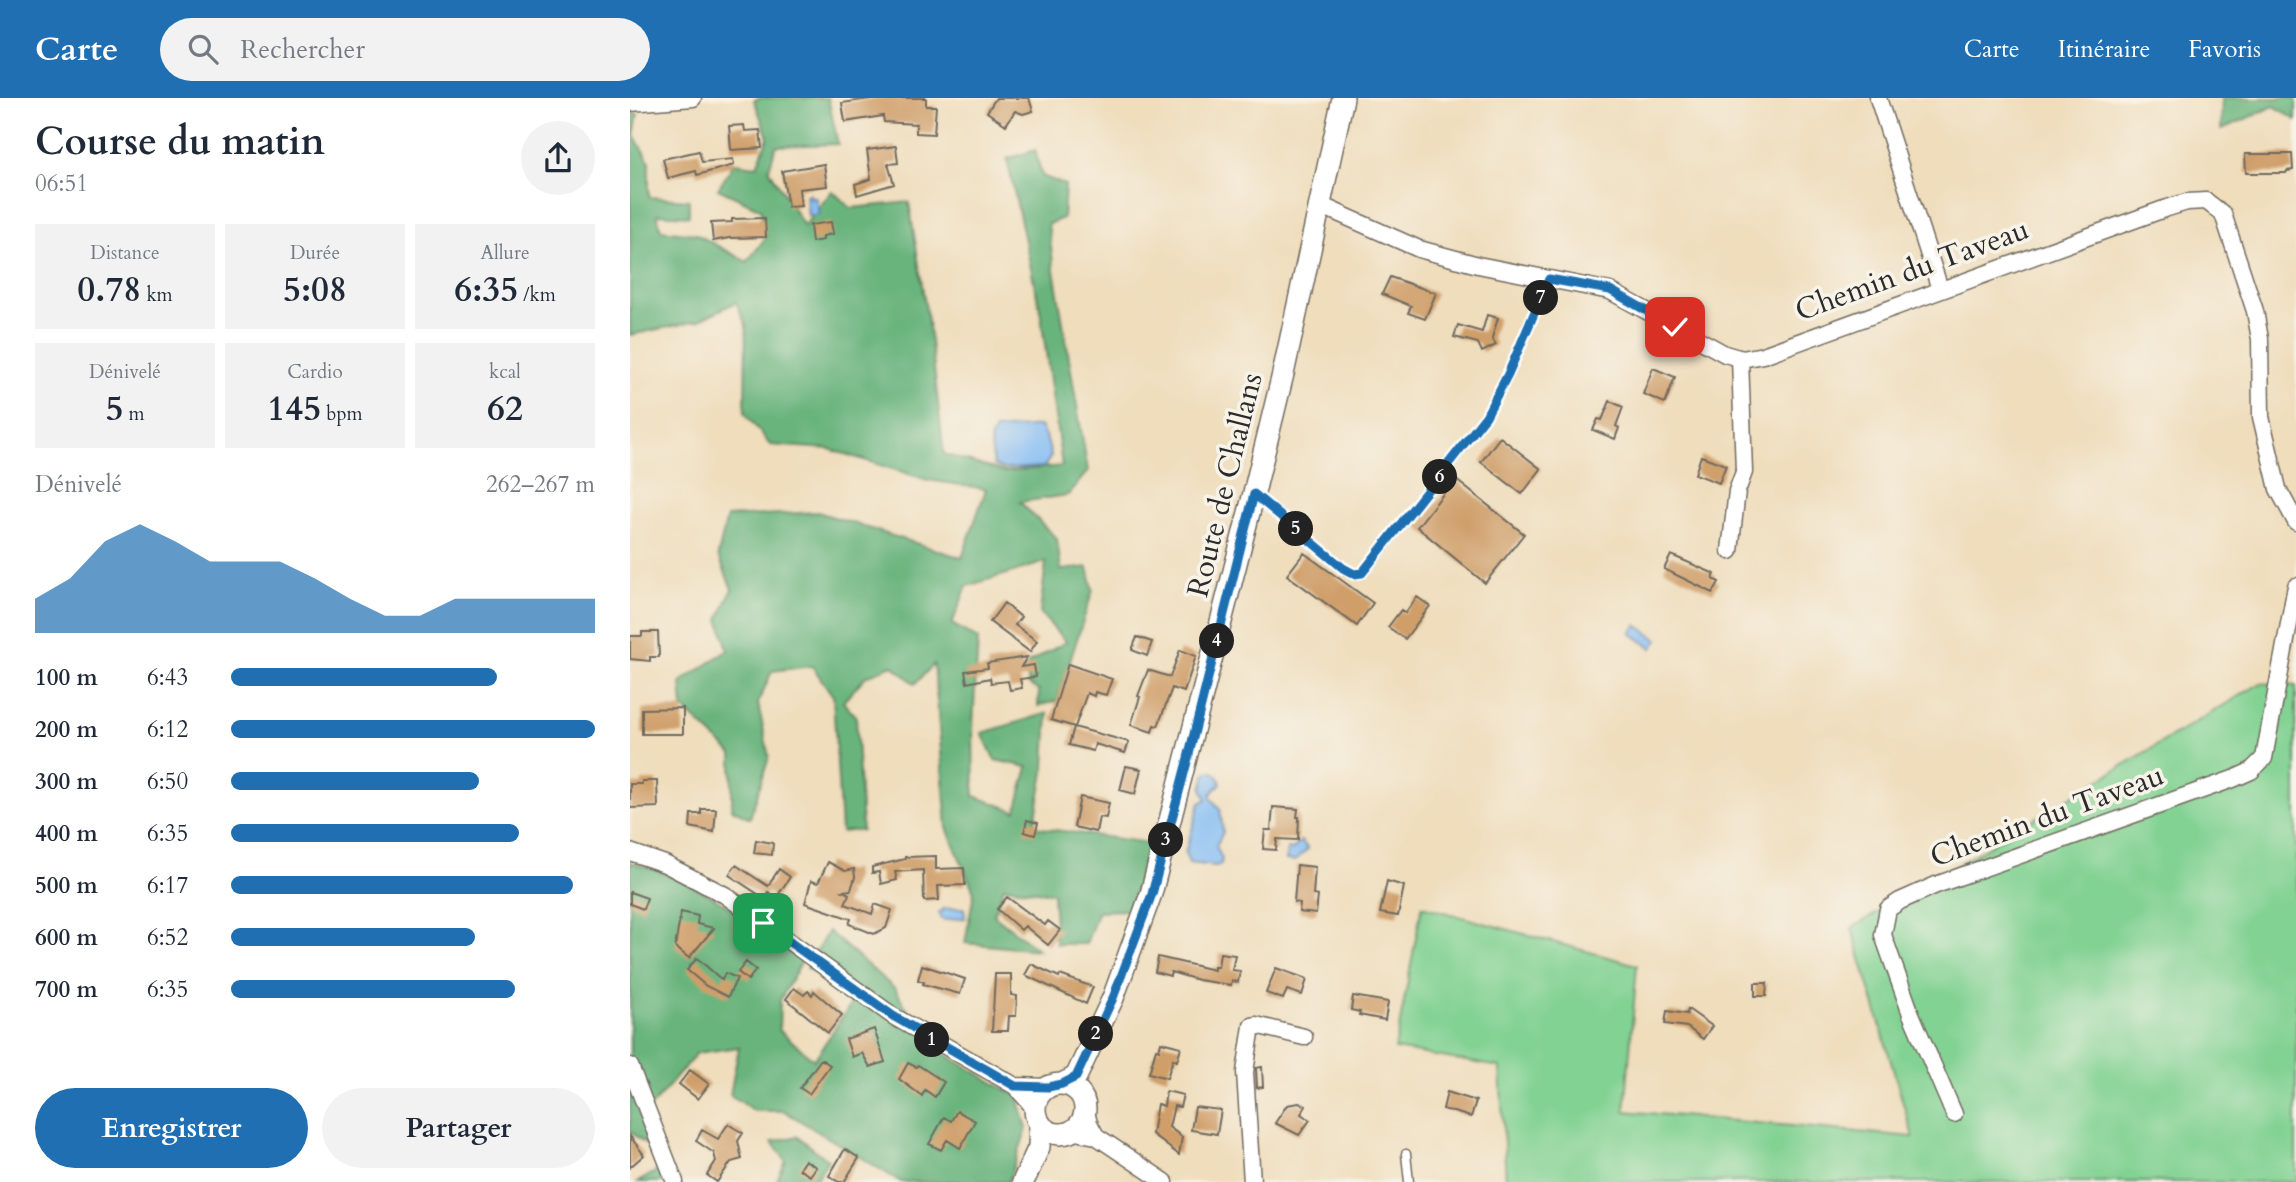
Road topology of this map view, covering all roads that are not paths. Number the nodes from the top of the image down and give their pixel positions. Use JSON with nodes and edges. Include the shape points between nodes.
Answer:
{"nodes":[{"id":1,"x":693,"y":98,"type":"edge"},
{"id":2,"x":1343,"y":98,"type":"edge"},
{"id":3,"x":1878,"y":98,"type":"edge"},
{"id":4,"x":630,"y":103,"type":"edge"},
{"id":5,"x":1320,"y":205,"type":"junction"},
{"id":6,"x":1549,"y":279,"type":"junction"},
{"id":7,"x":1940,"y":289,"type":"junction"},
{"id":8,"x":1740,"y":358,"type":"junction"},
{"id":9,"x":1254,"y":494,"type":"junction"},
{"id":10,"x":2296,"y":522,"type":"edge"},
{"id":11,"x":1730,"y":551,"type":"dead end"},
{"id":12,"x":2296,"y":586,"type":"edge"},
{"id":13,"x":630,"y":852,"type":"edge"},
{"id":14,"x":1304,"y":1037,"type":"dead end"},
{"id":15,"x":630,"y":1066,"type":"edge"},
{"id":16,"x":1015,"y":1086,"type":"junction"},
{"id":17,"x":1070,"y":1090,"type":"junction"},
{"id":18,"x":1954,"y":1114,"type":"dead end"},
{"id":19,"x":1051,"y":1124,"type":"junction"},
{"id":20,"x":1096,"y":1136,"type":"junction"},
{"id":21,"x":1406,"y":1154,"type":"dead end"},
{"id":22,"x":675,"y":1182,"type":"edge"},
{"id":23,"x":1023,"y":1182,"type":"edge"},
{"id":24,"x":1165,"y":1182,"type":"edge"},
{"id":25,"x":1252,"y":1182,"type":"edge"},
{"id":26,"x":1409,"y":1182,"type":"edge"}],
"edges":[{"from":1,"to":4,"type":"street"},
{"from":2,"to":5,"type":"main road","name":"Route de Challans"},
{"from":3,"to":7,"type":"street"},
{"from":5,"to":6,"type":"street","via":[[1419,249]]},
{"from":5,"to":9,"type":"main road","name":"Route de Challans"},
{"from":6,"to":8,"type":"street","via":[[1610,290],[1702,343]]},
{"from":6,"to":9,"type":"lane","via":[[1486,416],[1362,573],[1343,568]]},
{"from":7,"to":8,"type":"street","name":"Chemin du Taveau","via":[[1763,355]]},
{"from":7,"to":10,"type":"street","name":"Chemin du Taveau","via":[[2187,202],[2206,201],[2215,206],[2231,233],[2255,311],[2261,418],[2278,489]]},
{"from":8,"to":11,"type":"street","via":[[1744,472],[1737,491]]},
{"from":9,"to":17,"type":"main road","name":"Route de Challans","via":[[1152,894],[1113,998]]},
{"from":12,"to":18,"type":"street","name":"Chemin du Taveau","via":[[2266,751],[2251,771],[1936,885],[1888,909],[1883,935]]},
{"from":13,"to":16,"type":"street","via":[[726,895],[893,1016]]},
{"from":14,"to":25,"type":"street","via":[[1252,1027],[1245,1072]]},
{"from":15,"to":22,"type":"street"},
{"from":16,"to":17,"type":"street"},
{"from":16,"to":19,"type":"street"},
{"from":17,"to":19,"type":"main road","name":"Route de Challans","via":[[1039,1097]]},
{"from":17,"to":19,"type":"main road","name":"Route de Challans","via":[[1083,1118],[1078,1126]]},
{"from":17,"to":20,"type":"street"},
{"from":19,"to":20,"type":"street"},
{"from":19,"to":23,"type":"main road","name":"Route de Challans"},
{"from":20,"to":24,"type":"street"},
{"from":21,"to":26,"type":"lane"}]}
